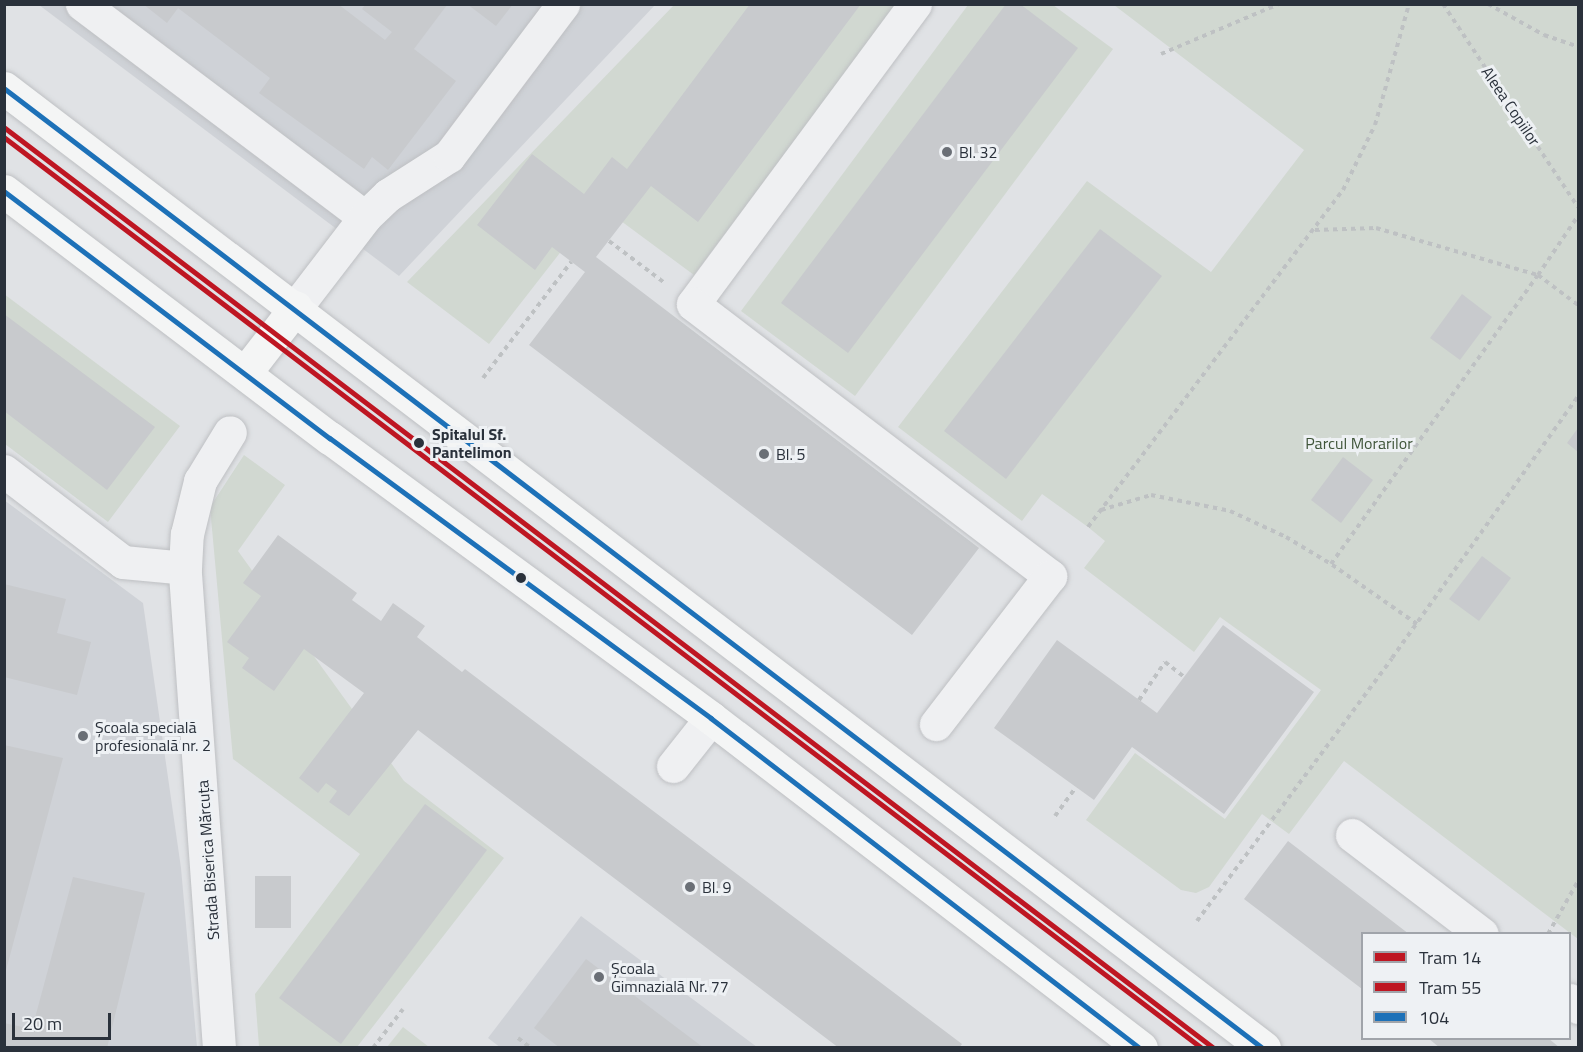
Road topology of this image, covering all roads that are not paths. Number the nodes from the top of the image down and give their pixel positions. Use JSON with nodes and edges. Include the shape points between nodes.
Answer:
{"nodes":[{"id":1,"x":82,"y":4,"type":"edge"},
{"id":2,"x":563,"y":4,"type":"edge"},
{"id":3,"x":915,"y":4,"type":"edge"},
{"id":4,"x":4,"y":88,"type":"edge"},
{"id":5,"x":4,"y":191,"type":"edge"},
{"id":6,"x":365,"y":217,"type":"junction"},
{"id":7,"x":296,"y":307,"type":"junction"},
{"id":8,"x":245,"y":373,"type":"junction"},
{"id":9,"x":230,"y":432,"type":"dead end"},
{"id":10,"x":4,"y":471,"type":"edge"},
{"id":11,"x":185,"y":568,"type":"junction"},
{"id":12,"x":711,"y":718,"type":"junction"},
{"id":13,"x":936,"y":724,"type":"dead end"},
{"id":14,"x":673,"y":766,"type":"dead end"},
{"id":15,"x":1352,"y":835,"type":"dead end"},
{"id":16,"x":1481,"y":932,"type":"edge"},
{"id":17,"x":219,"y":1047,"type":"edge"},
{"id":18,"x":1141,"y":1047,"type":"edge"},
{"id":19,"x":1264,"y":1047,"type":"edge"}],
"edges":[{"from":1,"to":6,"type":"street"},
{"from":2,"to":6,"type":"street","via":[[449,156],[388,195]]},
{"from":3,"to":13,"type":"street","via":[[693,304],[1050,576]]},
{"from":4,"to":7,"type":"main road"},
{"from":5,"to":8,"type":"main road"},
{"from":6,"to":7,"type":"street"},
{"from":7,"to":8,"type":"main road"},
{"from":7,"to":19,"type":"main road"},
{"from":8,"to":12,"type":"main road"},
{"from":9,"to":11,"type":"street","name":"Strada Biserica Mărcuța","via":[[200,481],[186,534]]},
{"from":10,"to":11,"type":"street","via":[[123,562]]},
{"from":11,"to":17,"type":"street","name":"Strada Biserica Mărcuța"},
{"from":12,"to":14,"type":"street"},
{"from":12,"to":18,"type":"main road"},
{"from":15,"to":16,"type":"street"}]}
